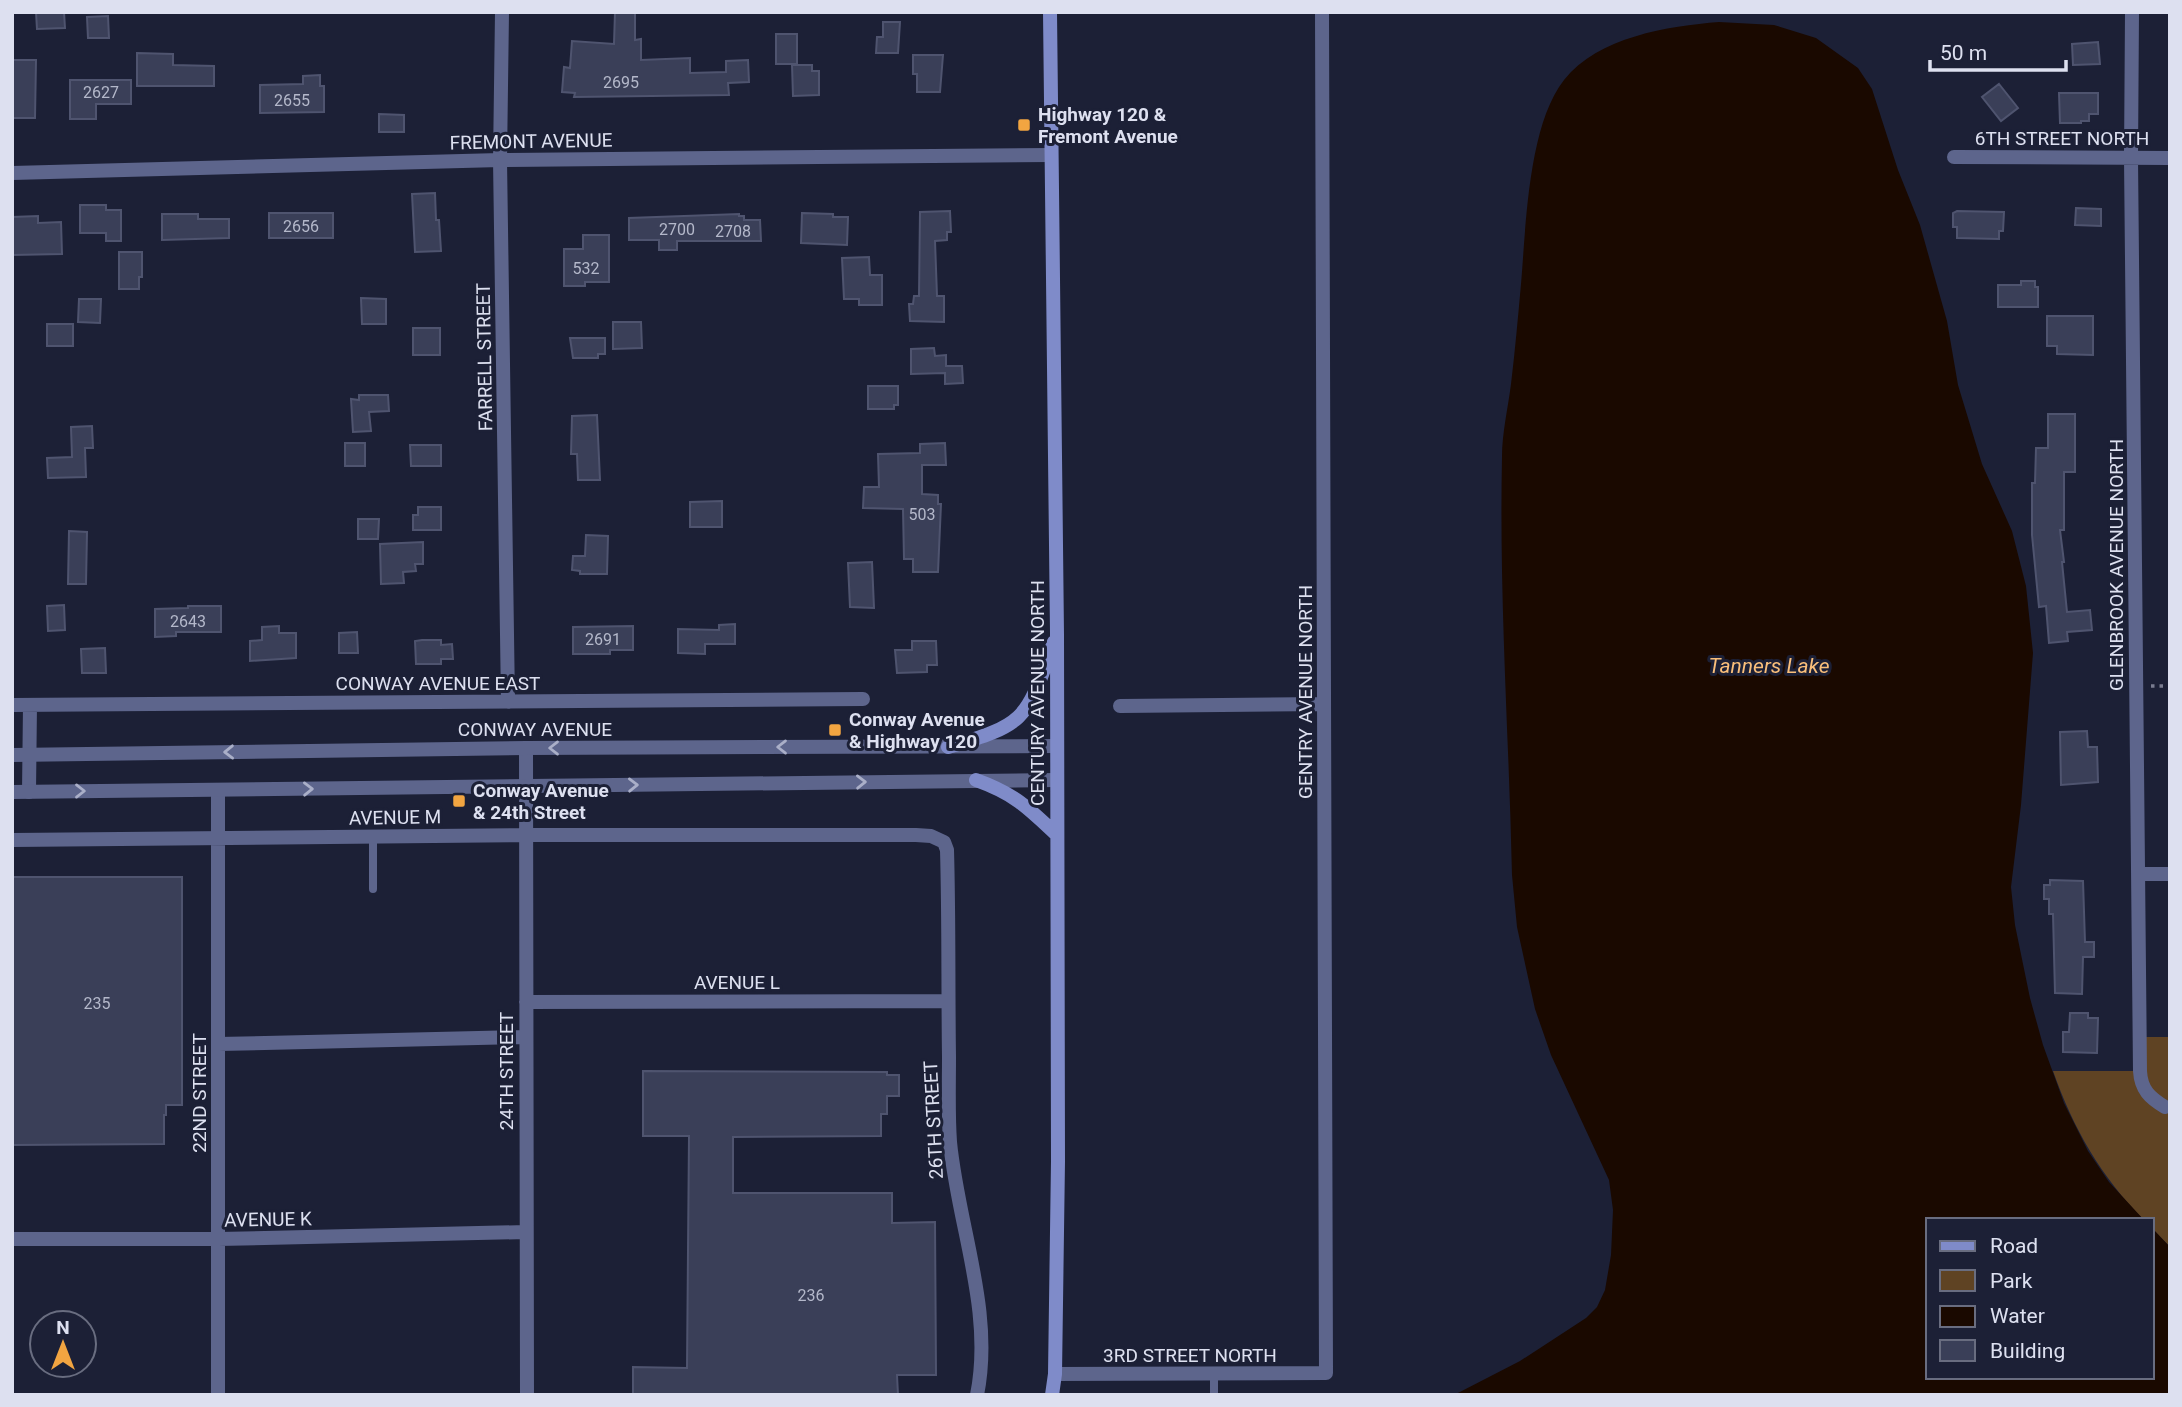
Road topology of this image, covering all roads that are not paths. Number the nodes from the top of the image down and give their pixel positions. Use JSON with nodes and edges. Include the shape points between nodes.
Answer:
{"nodes":[{"id":1,"x":502,"y":12,"type":"edge"},
{"id":2,"x":1050,"y":12,"type":"edge"},
{"id":3,"x":1322,"y":12,"type":"edge"},
{"id":4,"x":2132,"y":12,"type":"edge"},
{"id":5,"x":1051,"y":155,"type":"junction"},
{"id":6,"x":1954,"y":157,"type":"dead end"},
{"id":7,"x":2131,"y":158,"type":"junction"},
{"id":8,"x":2170,"y":158,"type":"edge"},
{"id":9,"x":500,"y":160,"type":"junction"},
{"id":10,"x":12,"y":173,"type":"edge"},
{"id":11,"x":1057,"y":634,"type":"junction"},
{"id":12,"x":863,"y":699,"type":"dead end"},
{"id":13,"x":508,"y":702,"type":"junction"},
{"id":14,"x":1324,"y":704,"type":"junction"},
{"id":15,"x":12,"y":705,"type":"edge"},
{"id":16,"x":30,"y":705,"type":"junction"},
{"id":17,"x":1121,"y":706,"type":"dead end"},
{"id":18,"x":1057,"y":746,"type":"junction"},
{"id":19,"x":948,"y":747,"type":"junction"},
{"id":20,"x":526,"y":748,"type":"junction"},
{"id":21,"x":12,"y":755,"type":"edge"},
{"id":22,"x":30,"y":755,"type":"junction"},
{"id":23,"x":976,"y":780,"type":"junction"},
{"id":24,"x":1057,"y":780,"type":"junction"},
{"id":25,"x":526,"y":786,"type":"junction"},
{"id":26,"x":218,"y":790,"type":"junction"},
{"id":27,"x":12,"y":792,"type":"edge"},
{"id":28,"x":29,"y":792,"type":"junction"},
{"id":29,"x":526,"y":835,"type":"junction"},
{"id":30,"x":1057,"y":835,"type":"junction"},
{"id":31,"x":373,"y":837,"type":"junction"},
{"id":32,"x":219,"y":839,"type":"junction"},
{"id":33,"x":12,"y":840,"type":"edge"},
{"id":34,"x":944,"y":842,"type":"joint"},
{"id":35,"x":2138,"y":874,"type":"junction"},
{"id":36,"x":2170,"y":874,"type":"edge"},
{"id":37,"x":373,"y":889,"type":"dead end"},
{"id":38,"x":948,"y":1001,"type":"junction"},
{"id":39,"x":526,"y":1002,"type":"junction"},
{"id":40,"x":525,"y":1037,"type":"junction"},
{"id":41,"x":218,"y":1044,"type":"junction"},
{"id":42,"x":2165,"y":1107,"type":"dead end"},
{"id":43,"x":525,"y":1232,"type":"junction"},
{"id":44,"x":12,"y":1239,"type":"edge"},
{"id":45,"x":218,"y":1239,"type":"junction"},
{"id":46,"x":1326,"y":1373,"type":"joint"},
{"id":47,"x":1055,"y":1374,"type":"junction"},
{"id":48,"x":1214,"y":1374,"type":"junction"},
{"id":49,"x":218,"y":1395,"type":"edge"},
{"id":50,"x":527,"y":1395,"type":"edge"},
{"id":51,"x":977,"y":1395,"type":"edge"},
{"id":52,"x":1052,"y":1395,"type":"edge"},
{"id":53,"x":1059,"y":1395,"type":"edge"},
{"id":54,"x":1214,"y":1395,"type":"edge"}],
"edges":[{"from":1,"to":9,"type":"street","name":"FARRELL STREET"},
{"from":2,"to":5,"type":"main road","name":"CENTURY AVENUE NORTH"},
{"from":3,"to":14,"type":"street","name":"GENTRY AVENUE NORTH"},
{"from":4,"to":7,"type":"street","name":"GLENBROOK AVENUE NORTH"},
{"from":5,"to":9,"type":"street","name":"FREMONT AVENUE"},
{"from":5,"to":11,"type":"main road","name":"CENTURY AVENUE NORTH"},
{"from":6,"to":7,"type":"street","name":"6TH STREET NORTH"},
{"from":7,"to":8,"type":"street","name":"6TH STREET NORTH"},
{"from":7,"to":35,"type":"street","name":"GLENBROOK AVENUE NORTH"},
{"from":9,"to":10,"type":"street","name":"FREMONT AVENUE"},
{"from":9,"to":13,"type":"street","name":"FARRELL STREET"},
{"from":11,"to":18,"type":"main road","name":"CENTURY AVENUE NORTH"},
{"from":11,"to":19,"type":"main road","via":[[1022,715],[997,732]]},
{"from":12,"to":13,"type":"street","name":"CONWAY AVENUE EAST"},
{"from":13,"to":16,"type":"street","name":"CONWAY AVENUE EAST"},
{"from":14,"to":17,"type":"street"},
{"from":14,"to":46,"type":"street","name":"GENTRY AVENUE NORTH"},
{"from":15,"to":16,"type":"street","name":"CONWAY AVENUE EAST"},
{"from":16,"to":22,"type":"street"},
{"from":18,"to":19,"type":"street","name":"CONWAY AVENUE"},
{"from":18,"to":24,"type":"main road","name":"CENTURY AVENUE NORTH"},
{"from":19,"to":20,"type":"street","name":"CONWAY AVENUE","one_way":true},
{"from":20,"to":22,"type":"street","name":"CONWAY AVENUE","one_way":true},
{"from":20,"to":25,"type":"street","name":"24TH STREET"},
{"from":21,"to":22,"type":"street","name":"CONWAY AVENUE"},
{"from":22,"to":28,"type":"street"},
{"from":23,"to":24,"type":"street"},
{"from":25,"to":23,"type":"street","one_way":true},
{"from":23,"to":30,"type":"main road","via":[[1003,789]]},
{"from":24,"to":30,"type":"main road","name":"CENTURY AVENUE NORTH"},
{"from":26,"to":25,"type":"street","one_way":true},
{"from":25,"to":29,"type":"street","name":"24TH STREET"},
{"from":28,"to":26,"type":"street","one_way":true},
{"from":26,"to":32,"type":"street","name":"22ND STREET"},
{"from":27,"to":28,"type":"street"},
{"from":29,"to":31,"type":"street","name":"AVENUE M"},
{"from":29,"to":34,"type":"street","name":"AVENUE M","via":[[916,835]]},
{"from":29,"to":39,"type":"street","name":"24TH STREET"},
{"from":30,"to":47,"type":"main road","name":"CENTURY AVENUE NORTH"},
{"from":31,"to":32,"type":"street","name":"AVENUE M"},
{"from":31,"to":37,"type":"lane"},
{"from":32,"to":33,"type":"street","name":"AVENUE M"},
{"from":32,"to":41,"type":"street","name":"22ND STREET"},
{"from":34,"to":38,"type":"street","name":"26TH STREET"},
{"from":35,"to":36,"type":"street"},
{"from":35,"to":42,"type":"street","name":"GLENBROOK AVENUE NORTH","via":[[2140,1077],[2149,1096]]},
{"from":38,"to":39,"type":"street","name":"AVENUE L"},
{"from":38,"to":51,"type":"street","name":"26TH STREET","via":[[950,1140],[982,1347]]},
{"from":39,"to":40,"type":"street","name":"24TH STREET"},
{"from":40,"to":41,"type":"street"},
{"from":40,"to":43,"type":"street","name":"24TH STREET"},
{"from":41,"to":45,"type":"street","name":"22ND STREET"},
{"from":43,"to":45,"type":"street","name":"AVENUE K"},
{"from":43,"to":50,"type":"street","name":"24TH STREET"},
{"from":44,"to":45,"type":"street","name":"AVENUE K"},
{"from":45,"to":49,"type":"street","name":"22ND STREET"},
{"from":46,"to":48,"type":"street","name":"3RD STREET NORTH"},
{"from":47,"to":48,"type":"street","name":"3RD STREET NORTH"},
{"from":47,"to":52,"type":"main road","name":"CENTURY AVENUE NORTH"},
{"from":47,"to":53,"type":"main road","name":"CENTURY AVENUE NORTH"},
{"from":48,"to":54,"type":"lane"}]}
